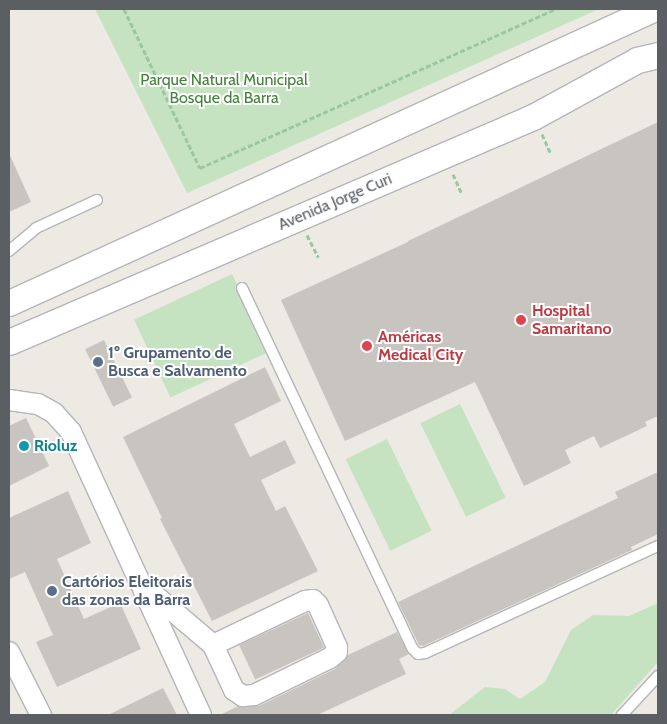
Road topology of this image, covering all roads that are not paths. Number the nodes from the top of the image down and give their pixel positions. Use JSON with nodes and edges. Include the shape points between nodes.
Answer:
{"nodes":[{"id":1,"x":653,"y":9,"type":"edge"},
{"id":2,"x":615,"y":26,"type":"junction"},
{"id":3,"x":652,"y":60,"type":"edge"},
{"id":4,"x":97,"y":200,"type":"dead end"},
{"id":5,"x":9,"y":251,"type":"edge"},
{"id":6,"x":242,"y":288,"type":"dead end"},
{"id":7,"x":9,"y":303,"type":"edge"},
{"id":8,"x":9,"y":342,"type":"edge"},
{"id":9,"x":9,"y":400,"type":"edge"},
{"id":10,"x":658,"y":546,"type":"edge"},
{"id":11,"x":140,"y":583,"type":"junction"},
{"id":12,"x":213,"y":645,"type":"junction"},
{"id":13,"x":9,"y":652,"type":"edge"},
{"id":14,"x":658,"y":676,"type":"edge"},
{"id":15,"x":41,"y":715,"type":"edge"},
{"id":16,"x":201,"y":715,"type":"edge"},
{"id":17,"x":622,"y":715,"type":"edge"}],
"edges":[{"from":1,"to":2,"type":"street"},
{"from":2,"to":3,"type":"street"},
{"from":2,"to":7,"type":"street"},
{"from":3,"to":8,"type":"street","name":"Avenida Jorge Curi","via":[[533,117]]},
{"from":4,"to":5,"type":"lane","via":[[36,228]]},
{"from":6,"to":10,"type":"lane","via":[[418,654]]},
{"from":9,"to":11,"type":"street","via":[[38,404],[54,412],[71,432]]},
{"from":11,"to":12,"type":"street"},
{"from":11,"to":16,"type":"street"},
{"from":12,"to":12,"type":"street","via":[[312,600],[318,606],[337,652],[254,695],[243,696],[234,690]]},
{"from":13,"to":15,"type":"street"},
{"from":14,"to":17,"type":"lane"}]}
